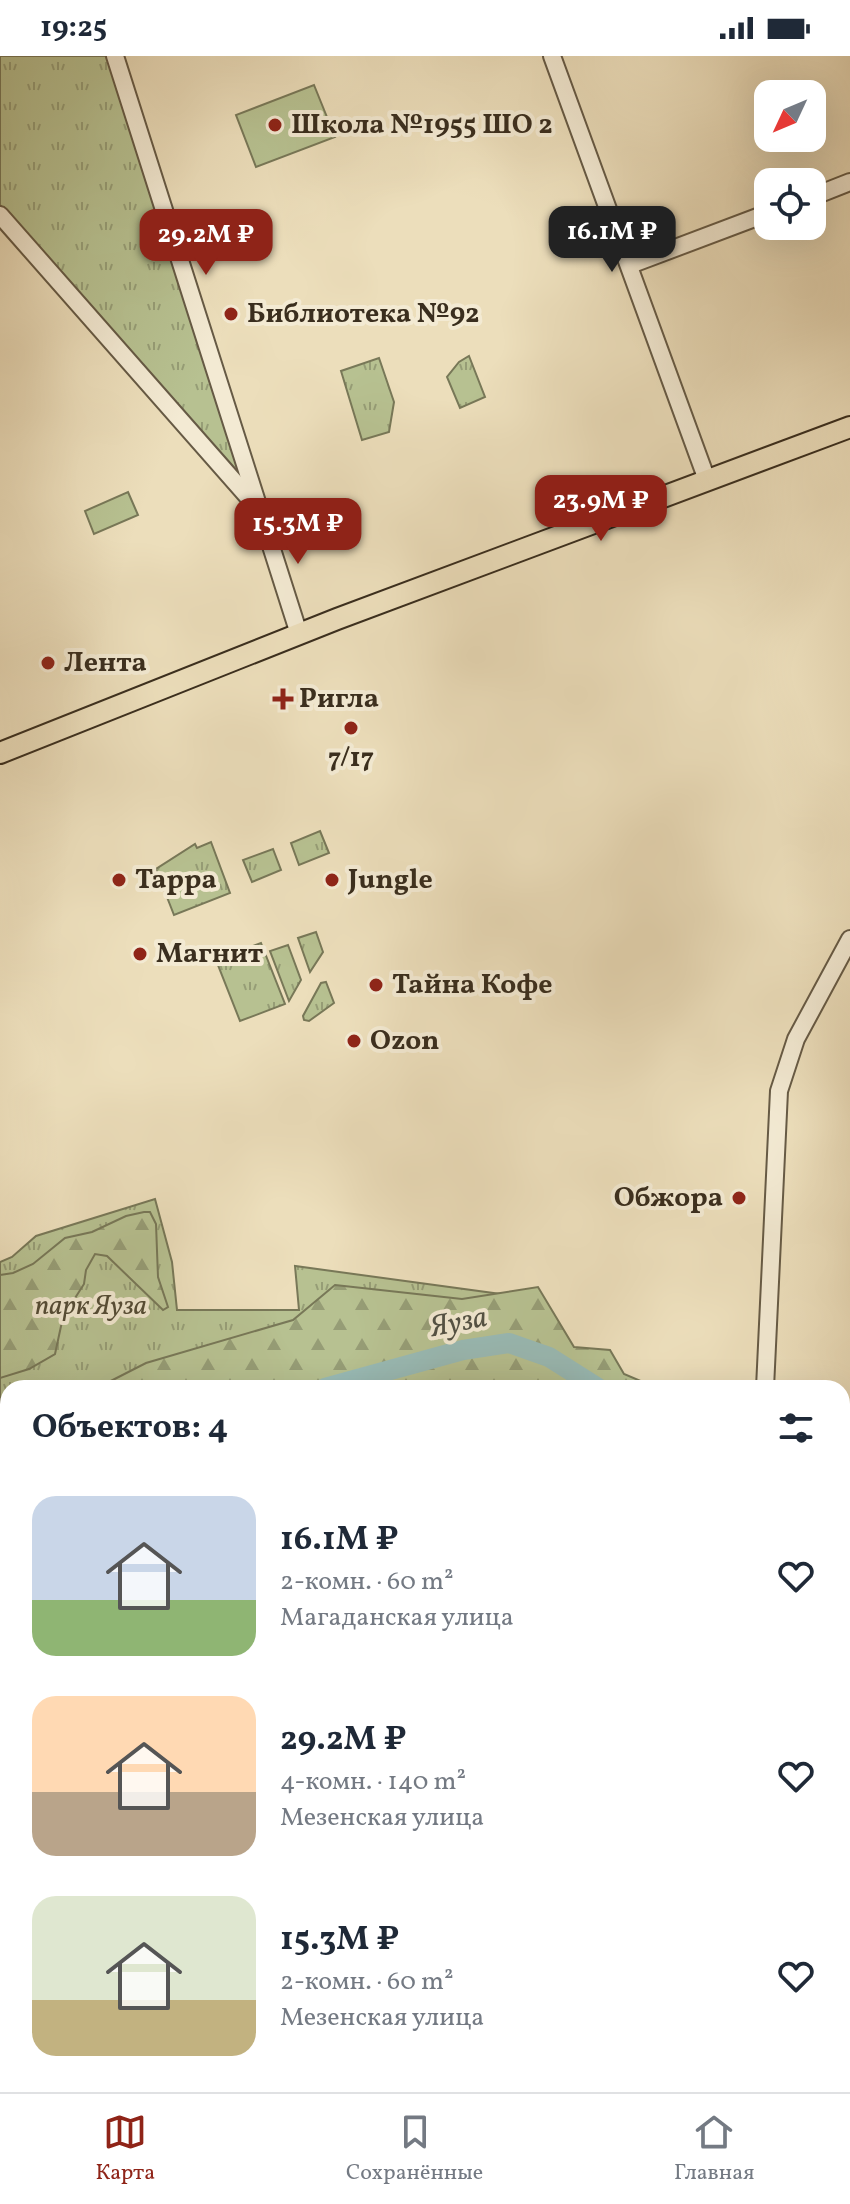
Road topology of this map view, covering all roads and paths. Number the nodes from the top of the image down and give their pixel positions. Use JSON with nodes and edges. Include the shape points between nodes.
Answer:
{"nodes":[{"id":1,"x":115,"y":56,"type":"edge"},
{"id":2,"x":552,"y":56,"type":"edge"},
{"id":3,"x":850,"y":182,"type":"edge"},
{"id":4,"x":826,"y":191,"type":"edge"},
{"id":5,"x":0,"y":215,"type":"edge"},
{"id":6,"x":754,"y":218,"type":"edge"},
{"id":7,"x":630,"y":265,"type":"junction"},
{"id":8,"x":850,"y":427,"type":"edge"},
{"id":9,"x":707,"y":480,"type":"junction"},
{"id":10,"x":260,"y":510,"type":"junction"},
{"id":11,"x":299,"y":634,"type":"junction"},
{"id":12,"x":0,"y":753,"type":"edge"},
{"id":13,"x":850,"y":939,"type":"edge"},
{"id":14,"x":765,"y":1380,"type":"edge"}],
"edges":[{"from":1,"to":10,"type":"street"},
{"from":2,"to":7,"type":"street"},
{"from":3,"to":4,"type":"street"},
{"from":5,"to":10,"type":"street"},
{"from":6,"to":7,"type":"street"},
{"from":7,"to":9,"type":"street"},
{"from":8,"to":9,"type":"main road"},
{"from":9,"to":11,"type":"main road"},
{"from":10,"to":11,"type":"street"},
{"from":11,"to":12,"type":"main road"},
{"from":13,"to":14,"type":"street","via":[[796,1039],[779,1091]]}]}
